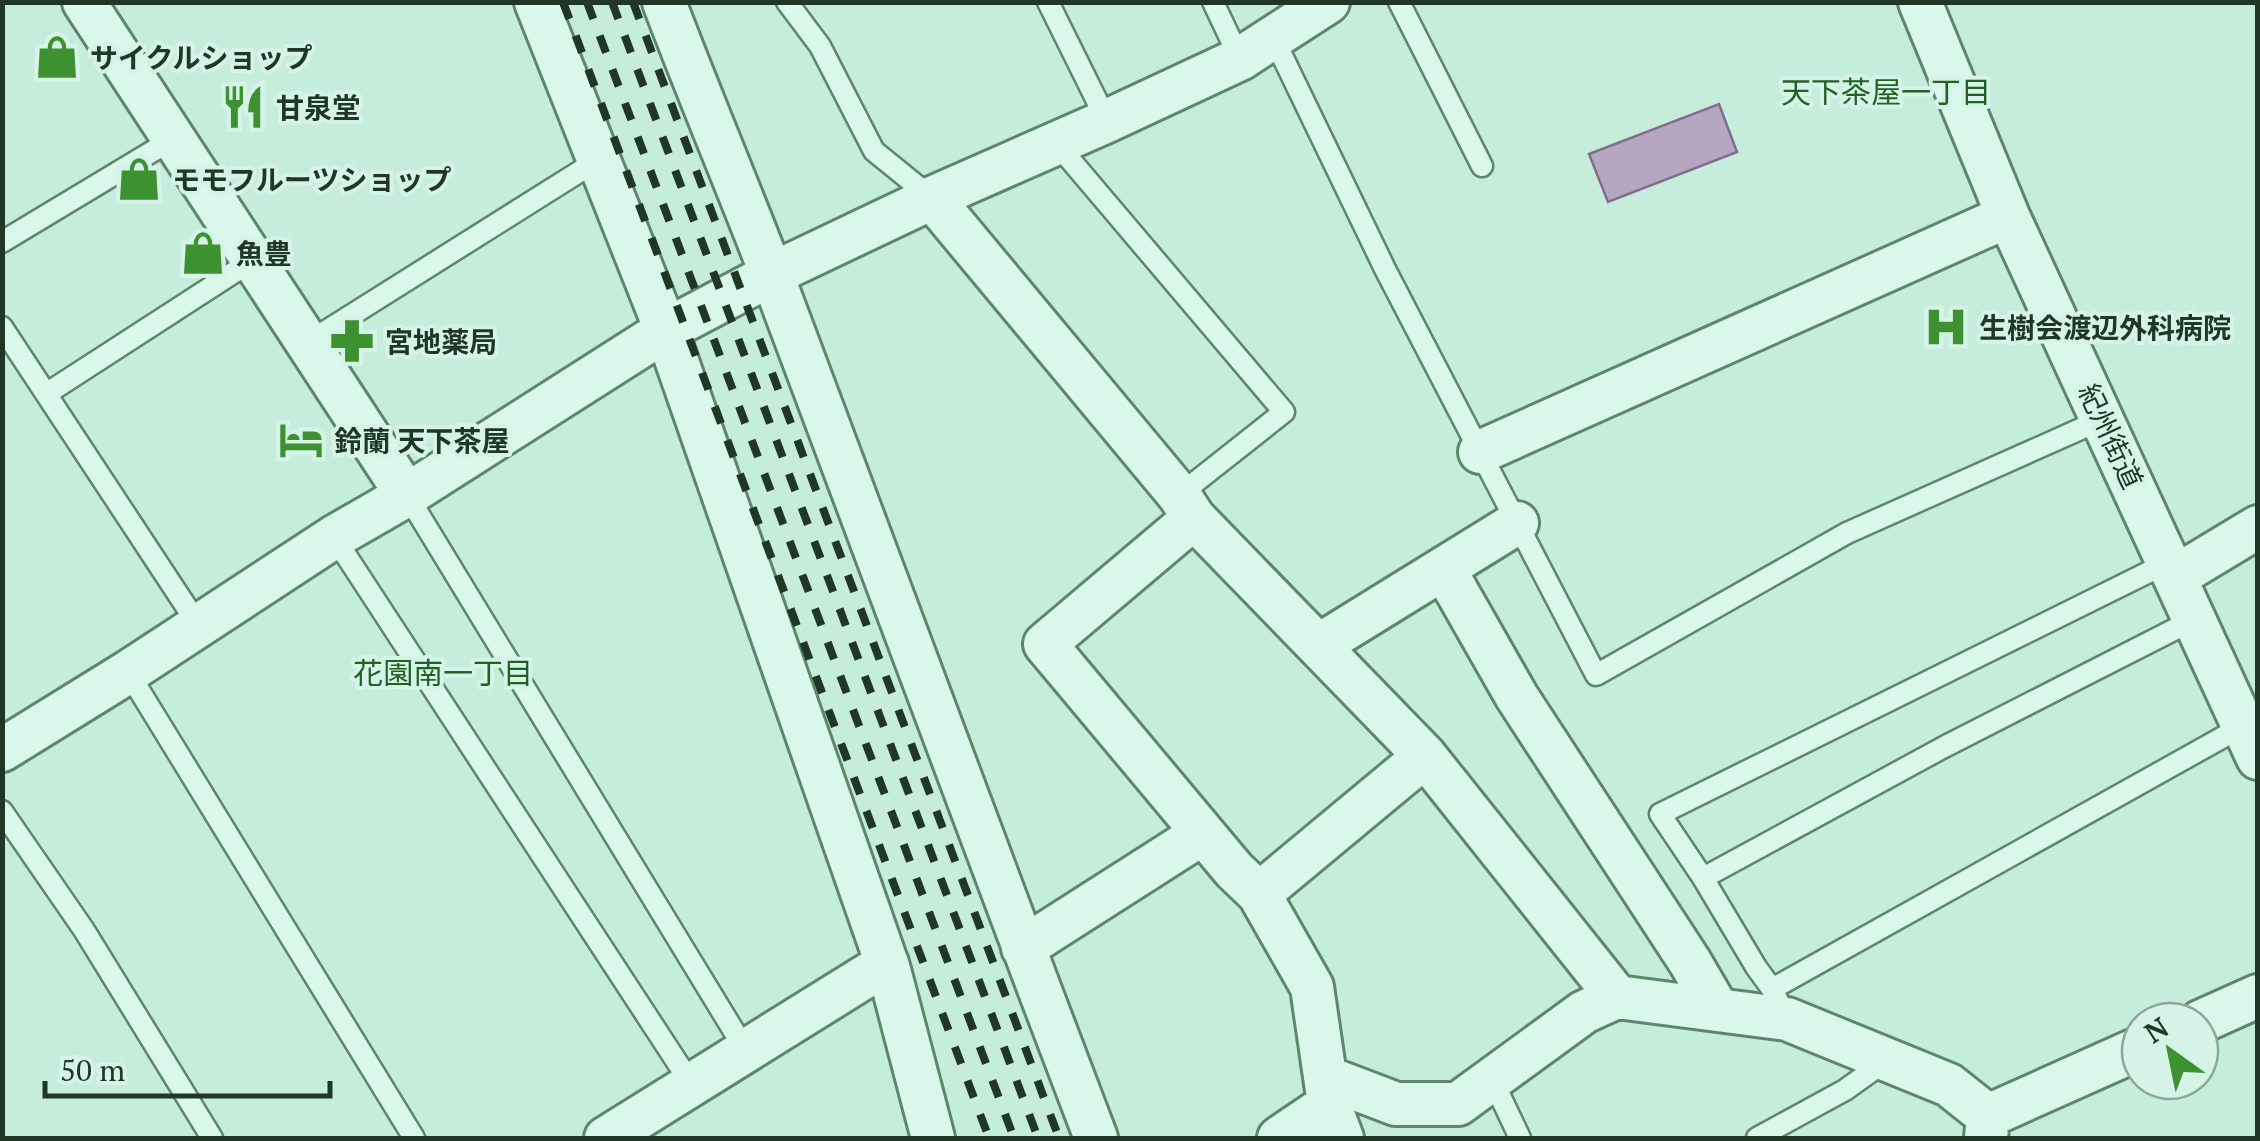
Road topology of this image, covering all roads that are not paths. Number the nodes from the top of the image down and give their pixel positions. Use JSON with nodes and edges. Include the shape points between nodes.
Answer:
{"nodes":[{"id":1,"x":84,"y":2,"type":"edge"},
{"id":2,"x":536,"y":2,"type":"edge"},
{"id":3,"x":664,"y":2,"type":"edge"},
{"id":4,"x":787,"y":2,"type":"edge"},
{"id":5,"x":1048,"y":2,"type":"edge"},
{"id":6,"x":1213,"y":2,"type":"edge"},
{"id":7,"x":1328,"y":2,"type":"edge"},
{"id":8,"x":1399,"y":2,"type":"edge"},
{"id":9,"x":1920,"y":2,"type":"edge"},
{"id":10,"x":1256,"y":48,"type":"junction"},
{"id":11,"x":1106,"y":121,"type":"junction"},
{"id":12,"x":173,"y":139,"type":"junction"},
{"id":13,"x":1056,"y":143,"type":"junction"},
{"id":14,"x":598,"y":160,"type":"junction"},
{"id":15,"x":1482,"y":166,"type":"dead end"},
{"id":16,"x":932,"y":198,"type":"junction"},
{"id":17,"x":2008,"y":216,"type":"junction"},
{"id":18,"x":2,"y":242,"type":"edge"},
{"id":19,"x":253,"y":260,"type":"junction"},
{"id":20,"x":772,"y":274,"type":"junction"},
{"id":21,"x":2,"y":327,"type":"edge"},
{"id":22,"x":666,"y":330,"type":"junction"},
{"id":23,"x":307,"y":342,"type":"junction"},
{"id":24,"x":46,"y":394,"type":"junction"},
{"id":25,"x":2103,"y":419,"type":"junction"},
{"id":26,"x":1480,"y":452,"type":"junction"},
{"id":27,"x":407,"y":495,"type":"junction"},
{"id":28,"x":1186,"y":506,"type":"junction"},
{"id":29,"x":1517,"y":523,"type":"junction"},
{"id":30,"x":2258,"y":526,"type":"edge"},
{"id":31,"x":334,"y":538,"type":"junction"},
{"id":32,"x":1444,"y":569,"type":"junction"},
{"id":33,"x":2172,"y":570,"type":"junction"},
{"id":34,"x":2193,"y":620,"type":"junction"},
{"id":35,"x":200,"y":626,"type":"junction"},
{"id":36,"x":1318,"y":646,"type":"junction"},
{"id":37,"x":128,"y":672,"type":"junction"},
{"id":38,"x":2251,"y":735,"type":"edge"},
{"id":39,"x":2,"y":750,"type":"edge"},
{"id":40,"x":1425,"y":756,"type":"junction"},
{"id":41,"x":2,"y":811,"type":"edge"},
{"id":42,"x":1203,"y":833,"type":"junction"},
{"id":43,"x":1702,"y":878,"type":"junction"},
{"id":44,"x":1259,"y":894,"type":"junction"},
{"id":45,"x":1022,"y":948,"type":"junction"},
{"id":46,"x":887,"y":963,"type":"junction"},
{"id":47,"x":2258,"y":996,"type":"edge"},
{"id":48,"x":1617,"y":998,"type":"junction"},
{"id":49,"x":1780,"y":1004,"type":"junction"},
{"id":50,"x":1718,"y":1010,"type":"junction"},
{"id":51,"x":2220,"y":1013,"type":"edge"},
{"id":52,"x":746,"y":1051,"type":"junction"},
{"id":53,"x":2120,"y":1058,"type":"edge"},
{"id":54,"x":1887,"y":1060,"type":"junction"},
{"id":55,"x":1492,"y":1079,"type":"junction"},
{"id":56,"x":692,"y":1085,"type":"junction"},
{"id":57,"x":1332,"y":1106,"type":"edge"},
{"id":58,"x":1987,"y":1127,"type":"edge"},
{"id":59,"x":212,"y":1138,"type":"edge"},
{"id":60,"x":414,"y":1138,"type":"edge"},
{"id":61,"x":606,"y":1138,"type":"edge"},
{"id":62,"x":933,"y":1138,"type":"edge"},
{"id":63,"x":1096,"y":1138,"type":"edge"},
{"id":64,"x":1279,"y":1138,"type":"edge"},
{"id":65,"x":1520,"y":1138,"type":"edge"},
{"id":66,"x":1757,"y":1138,"type":"edge"}],
"edges":[{"from":1,"to":12,"type":"street"},
{"from":2,"to":14,"type":"street"},
{"from":3,"to":20,"type":"street"},
{"from":4,"to":16,"type":"lane","via":[[820,46],[874,150]]},
{"from":5,"to":11,"type":"lane"},
{"from":6,"to":10,"type":"lane"},
{"from":7,"to":10,"type":"street"},
{"from":8,"to":15,"type":"lane"},
{"from":9,"to":17,"type":"street","name":"紀州街道"},
{"from":10,"to":11,"type":"street"},
{"from":10,"to":26,"type":"lane"},
{"from":11,"to":13,"type":"street"},
{"from":12,"to":18,"type":"lane"},
{"from":12,"to":19,"type":"street"},
{"from":13,"to":16,"type":"street"},
{"from":13,"to":28,"type":"lane","via":[[1284,412]]},
{"from":14,"to":22,"type":"street"},
{"from":14,"to":23,"type":"lane"},
{"from":16,"to":20,"type":"street"},
{"from":16,"to":28,"type":"street"},
{"from":17,"to":25,"type":"street","name":"紀州街道"},
{"from":17,"to":26,"type":"street"},
{"from":19,"to":23,"type":"street"},
{"from":19,"to":24,"type":"lane"},
{"from":20,"to":22,"type":"street"},
{"from":20,"to":45,"type":"street"},
{"from":21,"to":24,"type":"lane"},
{"from":22,"to":27,"type":"street"},
{"from":22,"to":46,"type":"street"},
{"from":23,"to":27,"type":"street"},
{"from":24,"to":35,"type":"lane"},
{"from":25,"to":29,"type":"lane","via":[[1847,533],[1596,675]]},
{"from":25,"to":33,"type":"street","name":"紀州街道"},
{"from":26,"to":29,"type":"lane"},
{"from":27,"to":31,"type":"street"},
{"from":27,"to":52,"type":"lane"},
{"from":28,"to":36,"type":"street"},
{"from":28,"to":42,"type":"street","via":[[1045,644]]},
{"from":29,"to":32,"type":"street"},
{"from":30,"to":33,"type":"street"},
{"from":31,"to":35,"type":"street"},
{"from":31,"to":56,"type":"lane"},
{"from":32,"to":36,"type":"street"},
{"from":32,"to":50,"type":"street"},
{"from":33,"to":34,"type":"street","name":"紀州街道"},
{"from":33,"to":43,"type":"lane","via":[[1660,814]]},
{"from":34,"to":38,"type":"street","name":"紀州街道"},
{"from":34,"to":43,"type":"lane"},
{"from":35,"to":37,"type":"street"},
{"from":36,"to":40,"type":"street"},
{"from":37,"to":39,"type":"street"},
{"from":37,"to":60,"type":"lane"},
{"from":38,"to":49,"type":"lane"},
{"from":40,"to":44,"type":"street"},
{"from":40,"to":48,"type":"street"},
{"from":41,"to":59,"type":"lane"},
{"from":42,"to":44,"type":"street"},
{"from":42,"to":45,"type":"street"},
{"from":43,"to":49,"type":"lane"},
{"from":44,"to":57,"type":"street","via":[[1312,986]]},
{"from":45,"to":63,"type":"street"},
{"from":46,"to":52,"type":"street"},
{"from":46,"to":62,"type":"street"},
{"from":47,"to":51,"type":"street"},
{"from":48,"to":50,"type":"street"},
{"from":48,"to":55,"type":"street","via":[[1584,1012]]},
{"from":49,"to":50,"type":"street"},
{"from":49,"to":54,"type":"street"},
{"from":52,"to":56,"type":"street"},
{"from":53,"to":58,"type":"street"},
{"from":54,"to":58,"type":"street","via":[[1949,1085]]},
{"from":54,"to":66,"type":"lane"},
{"from":55,"to":57,"type":"street","via":[[1458,1104]]},
{"from":55,"to":65,"type":"lane"},
{"from":56,"to":61,"type":"street"},
{"from":57,"to":64,"type":"street"}]}
